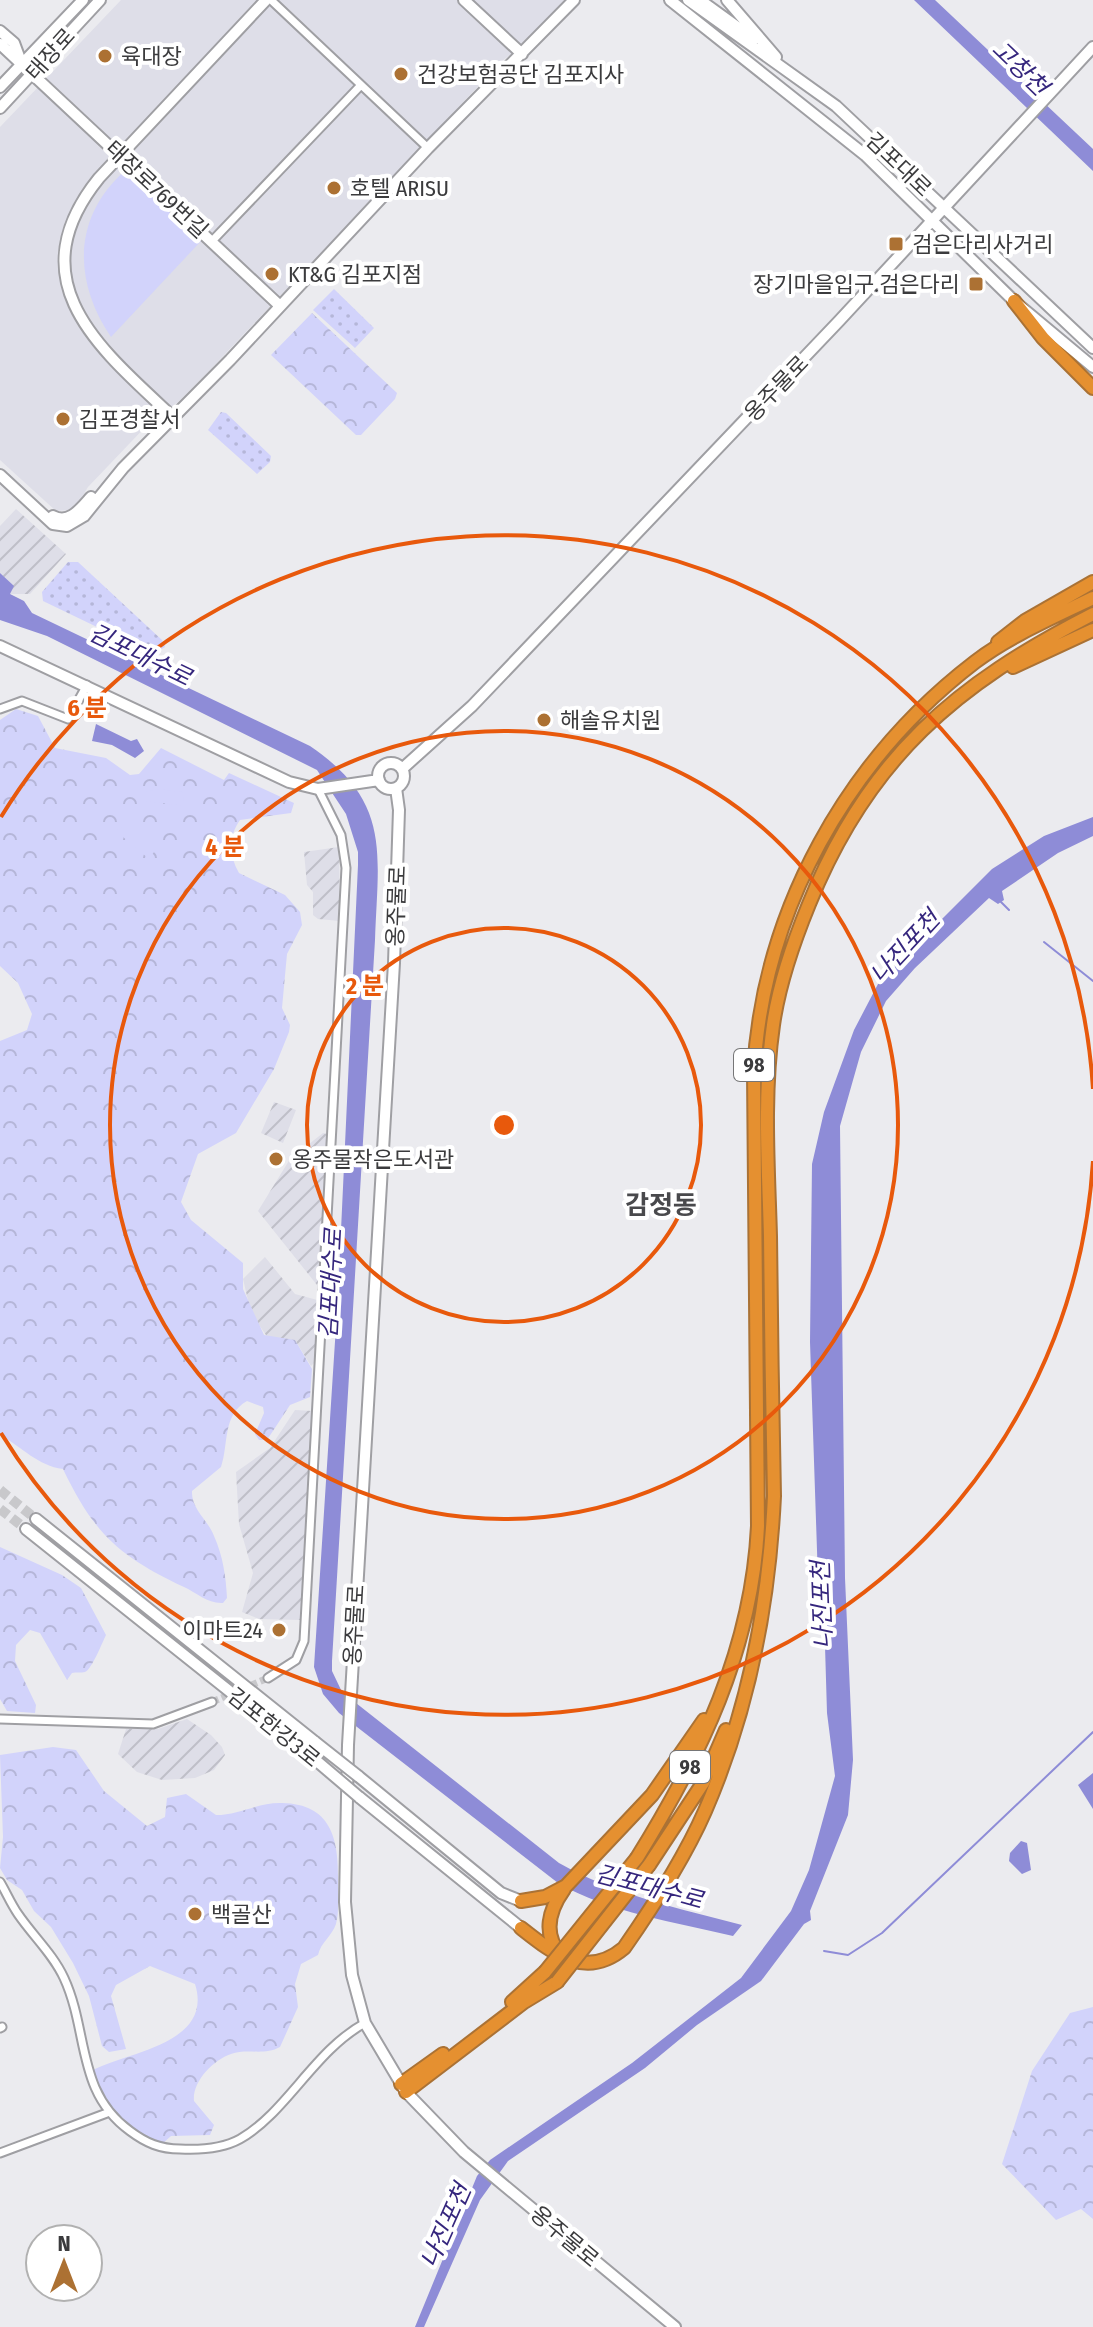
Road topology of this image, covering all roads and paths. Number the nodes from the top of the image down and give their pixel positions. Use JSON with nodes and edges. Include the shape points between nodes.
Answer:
{"nodes":[{"id":1,"x":83,"y":0,"type":"edge"},
{"id":2,"x":100,"y":0,"type":"edge"},
{"id":3,"x":269,"y":0,"type":"edge"},
{"id":4,"x":464,"y":0,"type":"edge"},
{"id":5,"x":574,"y":0,"type":"edge"},
{"id":6,"x":659,"y":0,"type":"edge"},
{"id":7,"x":670,"y":0,"type":"edge"},
{"id":8,"x":688,"y":0,"type":"edge"},
{"id":9,"x":700,"y":0,"type":"edge"},
{"id":10,"x":727,"y":0,"type":"edge"},
{"id":11,"x":0,"y":31,"type":"edge"},
{"id":12,"x":711,"y":34,"type":"junction"},
{"id":13,"x":0,"y":44,"type":"edge"},
{"id":14,"x":765,"y":47,"type":"junction"},
{"id":15,"x":1093,"y":47,"type":"edge"},
{"id":16,"x":522,"y":54,"type":"junction"},
{"id":17,"x":22,"y":64,"type":"junction"},
{"id":18,"x":33,"y":74,"type":"junction"},
{"id":19,"x":798,"y":77,"type":"junction"},
{"id":20,"x":361,"y":85,"type":"junction"},
{"id":21,"x":0,"y":87,"type":"edge"},
{"id":22,"x":0,"y":108,"type":"edge"},
{"id":23,"x":428,"y":148,"type":"junction"},
{"id":24,"x":120,"y":155,"type":"junction"},
{"id":25,"x":943,"y":208,"type":"junction"},
{"id":26,"x":932,"y":220,"type":"junction"},
{"id":27,"x":213,"y":240,"type":"junction"},
{"id":28,"x":1014,"y":301,"type":"junction"},
{"id":29,"x":279,"y":305,"type":"junction"},
{"id":30,"x":1043,"y":338,"type":"junction"},
{"id":31,"x":1093,"y":348,"type":"edge"},
{"id":32,"x":1093,"y":367,"type":"edge"},
{"id":33,"x":1093,"y":379,"type":"edge"},
{"id":34,"x":1093,"y":388,"type":"edge"},
{"id":35,"x":173,"y":417,"type":"junction"},
{"id":36,"x":0,"y":467,"type":"edge"},
{"id":37,"x":119,"y":472,"type":"junction"},
{"id":38,"x":0,"y":475,"type":"edge"},
{"id":39,"x":1093,"y":582,"type":"edge"},
{"id":40,"x":1093,"y":598,"type":"edge"},
{"id":41,"x":1093,"y":614,"type":"edge"},
{"id":42,"x":1093,"y":630,"type":"edge"},
{"id":43,"x":0,"y":646,"type":"edge"},
{"id":44,"x":978,"y":660,"type":"junction"},
{"id":45,"x":978,"y":684,"type":"junction"},
{"id":46,"x":87,"y":685,"type":"junction"},
{"id":47,"x":0,"y":709,"type":"edge"},
{"id":48,"x":402,"y":769,"type":"junction"},
{"id":49,"x":379,"y":780,"type":"junction"},
{"id":50,"x":396,"y":788,"type":"junction"},
{"id":51,"x":318,"y":789,"type":"junction"},
{"id":52,"x":36,"y":1519,"type":"tunnel mouth"},
{"id":53,"x":26,"y":1529,"type":"tunnel mouth"},
{"id":54,"x":730,"y":1669,"type":"junction"},
{"id":55,"x":268,"y":1678,"type":"tunnel mouth"},
{"id":56,"x":744,"y":1687,"type":"junction"},
{"id":57,"x":212,"y":1702,"type":"tunnel mouth"},
{"id":58,"x":3,"y":1718,"type":"edge"},
{"id":59,"x":643,"y":1862,"type":"junction"},
{"id":60,"x":0,"y":1882,"type":"edge"},
{"id":61,"x":566,"y":1886,"type":"junction"},
{"id":62,"x":521,"y":1901,"type":"joint"},
{"id":63,"x":521,"y":1928,"type":"joint"},
{"id":64,"x":566,"y":1960,"type":"junction"},
{"id":65,"x":365,"y":2023,"type":"junction"},
{"id":66,"x":403,"y":2088,"type":"junction"},
{"id":67,"x":107,"y":2113,"type":"junction"},
{"id":68,"x":0,"y":2153,"type":"edge"},
{"id":69,"x":675,"y":2327,"type":"edge"}],
"edges":[{"from":1,"to":17,"type":"street","name":"태장로"},
{"from":2,"to":18,"type":"street","name":"태장로"},
{"from":3,"to":20,"type":"street"},
{"from":3,"to":24,"type":"street"},
{"from":4,"to":16,"type":"street"},
{"from":5,"to":16,"type":"street"},
{"from":6,"to":12,"type":"street","name":"김포대로"},
{"from":7,"to":12,"type":"street","name":"김포대로"},
{"from":8,"to":19,"type":"street","name":"김포대로"},
{"from":9,"to":14,"type":"street"},
{"from":10,"to":14,"type":"street"},
{"from":11,"to":17,"type":"street","via":[[14,43]]},
{"from":12,"to":26,"type":"street","name":"김포대로","via":[[855,146]]},
{"from":13,"to":17,"type":"street"},
{"from":14,"to":19,"type":"street"},
{"from":15,"to":25,"type":"street","name":"옹주물로"},
{"from":16,"to":23,"type":"street"},
{"from":17,"to":18,"type":"street","name":"태장로769번길"},
{"from":17,"to":21,"type":"street","name":"태장로"},
{"from":18,"to":22,"type":"street","name":"태장로"},
{"from":18,"to":24,"type":"street","name":"태장로769번길"},
{"from":19,"to":25,"type":"street","name":"김포대로","via":[[899,162]]},
{"from":20,"to":23,"type":"street"},
{"from":20,"to":27,"type":"street"},
{"from":23,"to":29,"type":"street"},
{"from":24,"to":27,"type":"street","name":"태장로769번길"},
{"from":24,"to":35,"type":"street","via":[[86,195],[71,225],[68,284],[90,336]]},
{"from":25,"to":26,"type":"street","name":"옹주물로"},
{"from":25,"to":31,"type":"street","name":"김포대로"},
{"from":26,"to":28,"type":"street","name":"김포대로"},
{"from":26,"to":48,"type":"street","name":"옹주물로","via":[[472,706]]},
{"from":27,"to":29,"type":"street","name":"태장로769번길"},
{"from":28,"to":30,"type":"highway"},
{"from":28,"to":32,"type":"street","name":"김포대로"},
{"from":29,"to":35,"type":"street"},
{"from":30,"to":33,"type":"highway"},
{"from":30,"to":34,"type":"highway"},
{"from":35,"to":37,"type":"street"},
{"from":36,"to":37,"type":"street","via":[[59,519],[78,512]]},
{"from":37,"to":38,"type":"street","via":[[84,516],[67,526],[53,524]]},
{"from":39,"to":44,"type":"highway","via":[[1025,621]]},
{"from":40,"to":44,"type":"highway","number":"98"},
{"from":41,"to":45,"type":"highway","number":"98"},
{"from":42,"to":45,"type":"highway"},
{"from":43,"to":46,"type":"street"},
{"from":44,"to":54,"type":"highway","number":"98","via":[[897,731],[837,810],[800,885],[769,972],[758,1022],[752,1118],[756,1557],[748,1610]]},
{"from":45,"to":56,"type":"highway","number":"98","via":[[914,736],[854,811],[806,911],[777,1001],[768,1100],[771,1559],[766,1603]]},
{"from":46,"to":47,"type":"street","via":[[68,719],[22,701]]},
{"from":46,"to":51,"type":"street","via":[[260,771]]},
{"from":48,"to":49,"type":"street","via":[[387,764]]},
{"from":48,"to":50,"type":"street","via":[[404,779]]},
{"from":49,"to":50,"type":"street"},
{"from":49,"to":51,"type":"street"},
{"from":50,"to":65,"type":"street","name":"옹주물로","via":[[393,976],[348,1732],[345,1902],[352,1975]]},
{"from":51,"to":55,"type":"street","via":[[345,846],[343,968],[304,1641],[296,1660]]},
{"from":52,"to":62,"type":"street","name":"김포한강3로","bridge":true,"via":[[501,1893]]},
{"from":53,"to":63,"type":"street","name":"김포한강3로","bridge":true},
{"from":54,"to":59,"type":"highway","number":"98"},
{"from":54,"to":61,"type":"highway","via":[[673,1769]]},
{"from":56,"to":59,"type":"highway","number":"98","via":[[703,1783]]},
{"from":56,"to":64,"type":"highway","via":[[715,1784],[674,1869],[624,1948],[602,1962]]},
{"from":57,"to":58,"type":"street","via":[[153,1724]]},
{"from":59,"to":66,"type":"highway","number":"98","bridge":true,"via":[[545,1972]]},
{"from":59,"to":66,"type":"highway","number":"98","bridge":true,"via":[[557,1982]]},
{"from":60,"to":67,"type":"street","via":[[63,1975]]},
{"from":61,"to":62,"type":"highway"},
{"from":61,"to":64,"type":"highway","via":[[550,1914],[550,1935]]},
{"from":63,"to":64,"type":"highway"},
{"from":65,"to":66,"type":"street","name":"옹주물로"},
{"from":65,"to":67,"type":"street","via":[[347,2034],[249,2133],[233,2142],[163,2149]]},
{"from":66,"to":69,"type":"street","name":"옹주물로","via":[[464,2152]]},
{"from":67,"to":68,"type":"street"}]}
